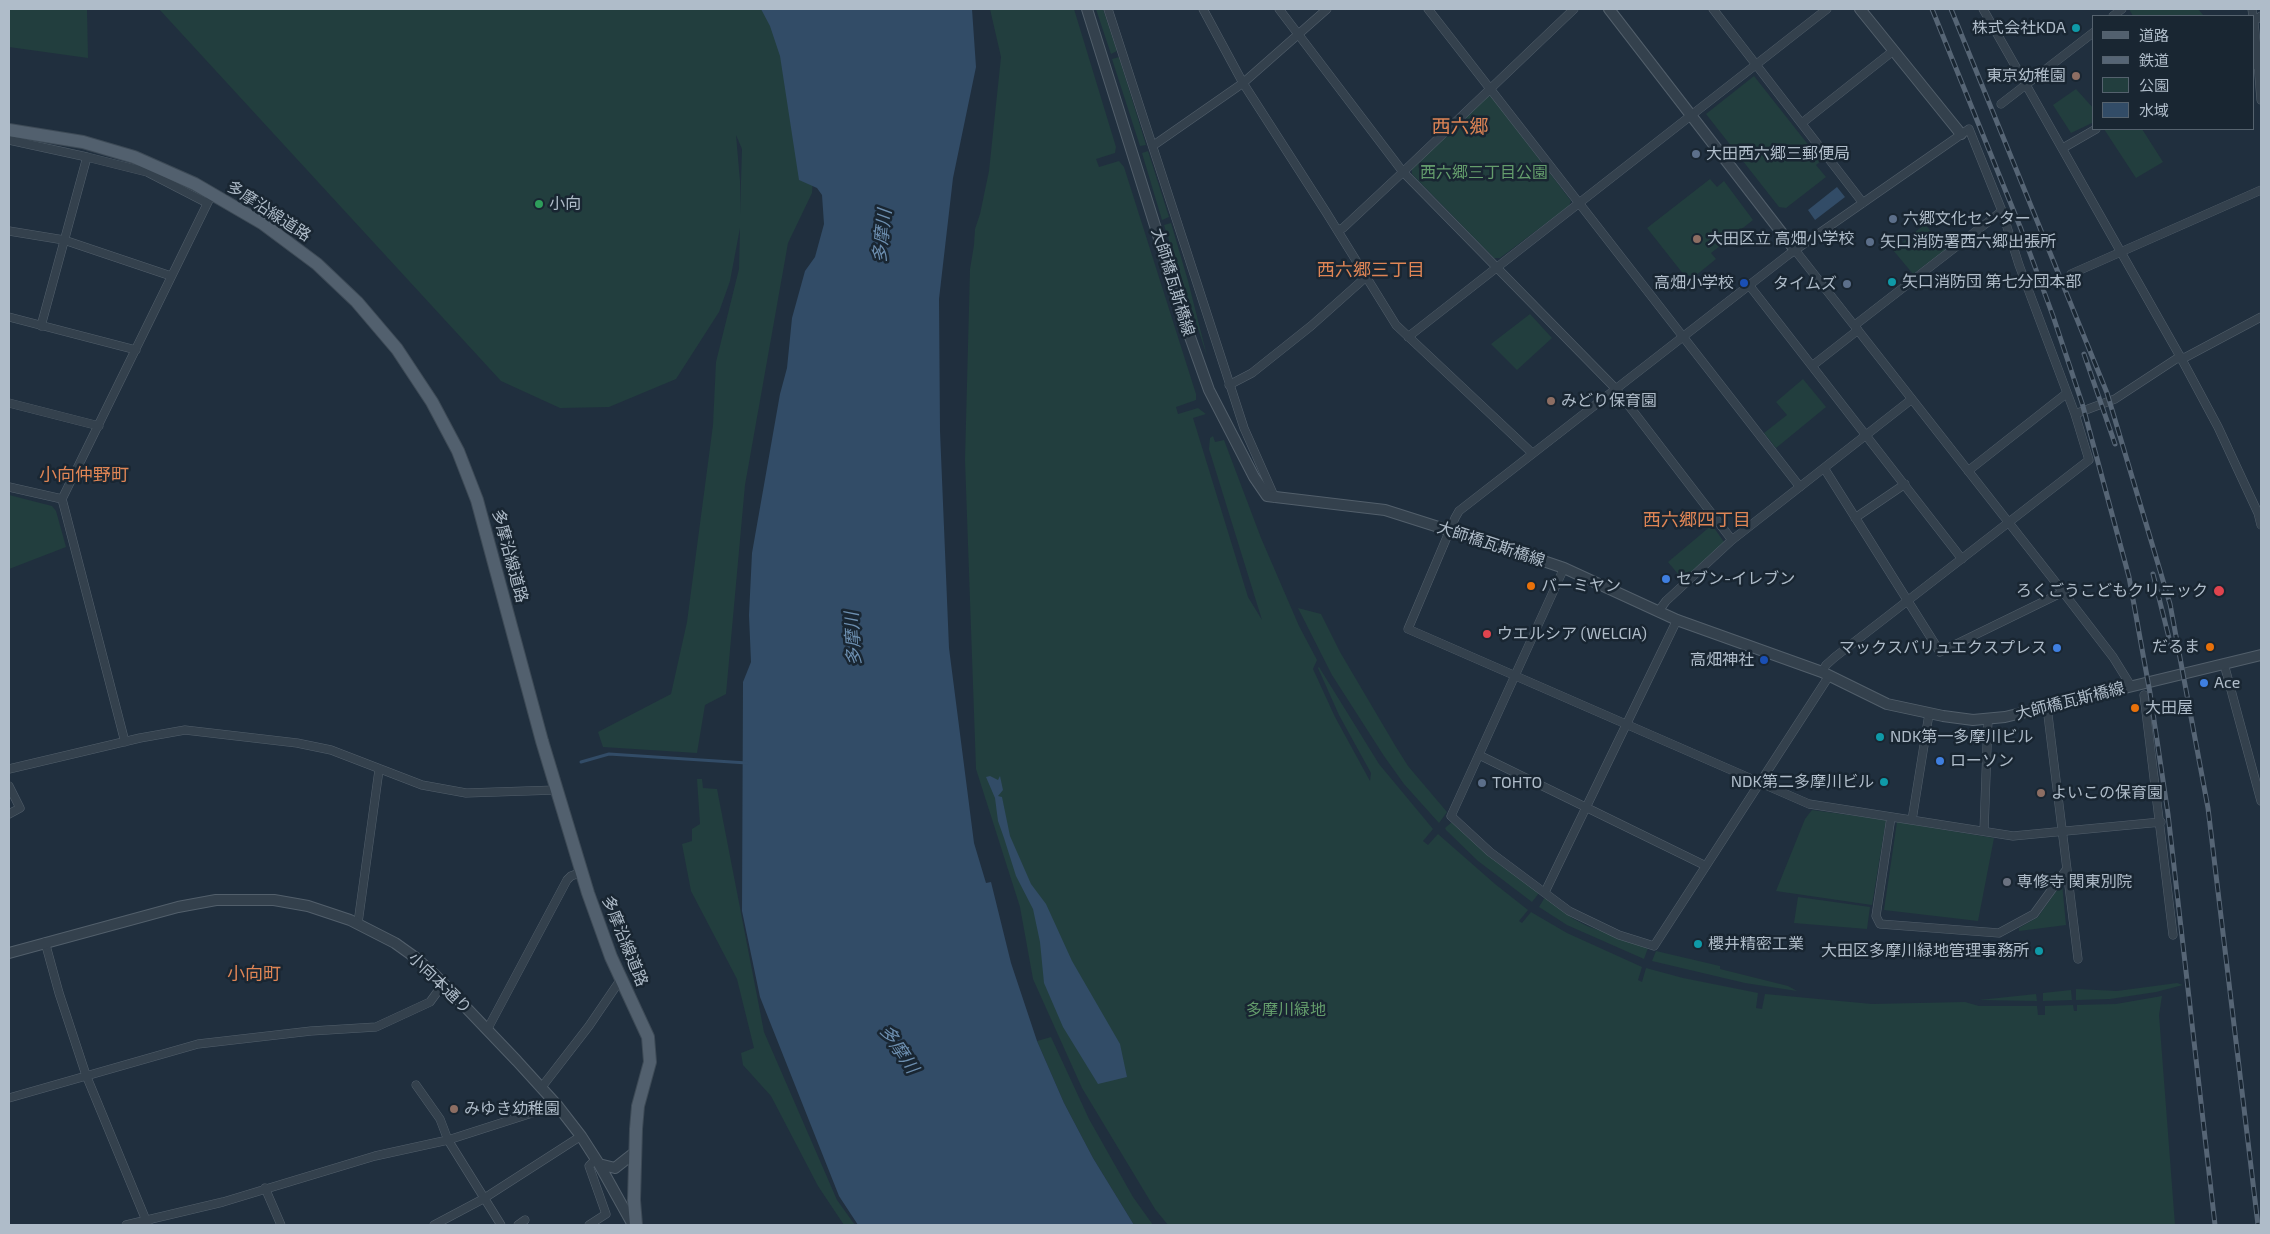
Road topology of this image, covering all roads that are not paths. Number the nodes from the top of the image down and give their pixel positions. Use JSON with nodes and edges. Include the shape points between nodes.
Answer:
{"nodes":[{"id":1,"x":1087,"y":9,"type":"edge"},
{"id":2,"x":1108,"y":9,"type":"edge"},
{"id":3,"x":1203,"y":9,"type":"edge"},
{"id":4,"x":1279,"y":9,"type":"edge"},
{"id":5,"x":1327,"y":9,"type":"edge"},
{"id":6,"x":1428,"y":9,"type":"edge"},
{"id":7,"x":1574,"y":9,"type":"edge"},
{"id":8,"x":1608,"y":9,"type":"edge"},
{"id":9,"x":1713,"y":9,"type":"edge"},
{"id":10,"x":1827,"y":9,"type":"edge"},
{"id":11,"x":1860,"y":9,"type":"edge"},
{"id":12,"x":1983,"y":9,"type":"edge"},
{"id":13,"x":1299,"y":34,"type":"junction"},
{"id":14,"x":2092,"y":34,"type":"edge"},
{"id":15,"x":2255,"y":43,"type":"edge"},
{"id":16,"x":1894,"y":50,"type":"junction"},
{"id":17,"x":1756,"y":64,"type":"junction"},
{"id":18,"x":2256,"y":64,"type":"edge"},
{"id":19,"x":1243,"y":83,"type":"junction"},
{"id":20,"x":2028,"y":85,"type":"junction"},
{"id":21,"x":1489,"y":87,"type":"junction"},
{"id":22,"x":2261,"y":100,"type":"edge"},
{"id":23,"x":2001,"y":104,"type":"dead end"},
{"id":24,"x":1692,"y":116,"type":"junction"},
{"id":25,"x":1802,"y":123,"type":"junction"},
{"id":26,"x":9,"y":130,"type":"edge"},
{"id":27,"x":2094,"y":130,"type":"edge"},
{"id":28,"x":1961,"y":134,"type":"junction"},
{"id":29,"x":9,"y":140,"type":"edge"},
{"id":30,"x":1154,"y":145,"type":"junction"},
{"id":31,"x":2063,"y":148,"type":"junction"},
{"id":32,"x":87,"y":156,"type":"junction"},
{"id":33,"x":1403,"y":172,"type":"junction"},
{"id":34,"x":2261,"y":190,"type":"edge"},
{"id":35,"x":210,"y":198,"type":"junction"},
{"id":36,"x":1579,"y":202,"type":"junction"},
{"id":37,"x":1863,"y":203,"type":"junction"},
{"id":38,"x":2002,"y":211,"type":"junction"},
{"id":39,"x":1338,"y":230,"type":"junction"},
{"id":40,"x":9,"y":231,"type":"edge"},
{"id":41,"x":64,"y":240,"type":"junction"},
{"id":42,"x":1795,"y":250,"type":"junction"},
{"id":43,"x":2121,"y":251,"type":"junction"},
{"id":44,"x":1496,"y":267,"type":"junction"},
{"id":45,"x":2071,"y":274,"type":"dead end"},
{"id":46,"x":171,"y":276,"type":"junction"},
{"id":47,"x":1366,"y":277,"type":"junction"},
{"id":48,"x":1749,"y":286,"type":"junction"},
{"id":49,"x":9,"y":317,"type":"edge"},
{"id":50,"x":2261,"y":317,"type":"edge"},
{"id":51,"x":41,"y":326,"type":"junction"},
{"id":52,"x":1856,"y":328,"type":"junction"},
{"id":53,"x":1408,"y":337,"type":"junction"},
{"id":54,"x":1683,"y":337,"type":"junction"},
{"id":55,"x":136,"y":350,"type":"junction"},
{"id":56,"x":2181,"y":358,"type":"junction"},
{"id":57,"x":1812,"y":366,"type":"junction"},
{"id":58,"x":1229,"y":384,"type":"junction"},
{"id":59,"x":1616,"y":389,"type":"junction"},
{"id":60,"x":2067,"y":394,"type":"junction"},
{"id":61,"x":1912,"y":399,"type":"junction"},
{"id":62,"x":9,"y":403,"type":"edge"},
{"id":63,"x":2075,"y":414,"type":"junction"},
{"id":64,"x":99,"y":426,"type":"junction"},
{"id":65,"x":1866,"y":435,"type":"junction"},
{"id":66,"x":1532,"y":453,"type":"junction"},
{"id":67,"x":1824,"y":468,"type":"junction"},
{"id":68,"x":1968,"y":471,"type":"junction"},
{"id":69,"x":1905,"y":484,"type":"junction"},
{"id":70,"x":9,"y":487,"type":"edge"},
{"id":71,"x":1800,"y":487,"type":"junction"},
{"id":72,"x":1276,"y":498,"type":"junction"},
{"id":73,"x":62,"y":499,"type":"junction"},
{"id":74,"x":2260,"y":512,"type":"edge"},
{"id":75,"x":1855,"y":518,"type":"junction"},
{"id":76,"x":2008,"y":522,"type":"junction"},
{"id":77,"x":2261,"y":525,"type":"edge"},
{"id":78,"x":1450,"y":531,"type":"junction"},
{"id":79,"x":1732,"y":540,"type":"junction"},
{"id":80,"x":1962,"y":559,"type":"junction"},
{"id":81,"x":1564,"y":568,"type":"junction"},
{"id":82,"x":2063,"y":592,"type":"junction"},
{"id":83,"x":1906,"y":602,"type":"junction"},
{"id":84,"x":1658,"y":612,"type":"junction"},
{"id":85,"x":1677,"y":620,"type":"junction"},
{"id":86,"x":2261,"y":655,"type":"edge"},
{"id":87,"x":2224,"y":664,"type":"junction"},
{"id":88,"x":1826,"y":674,"type":"junction"},
{"id":89,"x":1514,"y":676,"type":"junction"},
{"id":90,"x":2131,"y":686,"type":"junction"},
{"id":91,"x":2144,"y":695,"type":"dead end"},
{"id":92,"x":2047,"y":707,"type":"junction"},
{"id":93,"x":1929,"y":714,"type":"junction"},
{"id":94,"x":1988,"y":719,"type":"junction"},
{"id":95,"x":1626,"y":725,"type":"junction"},
{"id":96,"x":125,"y":742,"type":"junction"},
{"id":97,"x":1479,"y":755,"type":"junction"},
{"id":98,"x":9,"y":768,"type":"edge"},
{"id":99,"x":379,"y":770,"type":"junction"},
{"id":100,"x":1760,"y":782,"type":"junction"},
{"id":101,"x":9,"y":786,"type":"edge"},
{"id":102,"x":556,"y":790,"type":"junction"},
{"id":103,"x":2261,"y":801,"type":"edge"},
{"id":104,"x":1586,"y":808,"type":"junction"},
{"id":105,"x":9,"y":814,"type":"edge"},
{"id":106,"x":1892,"y":817,"type":"junction"},
{"id":107,"x":1912,"y":820,"type":"junction"},
{"id":108,"x":2161,"y":822,"type":"junction"},
{"id":109,"x":1984,"y":831,"type":"junction"},
{"id":110,"x":2062,"y":831,"type":"junction"},
{"id":111,"x":1706,"y":866,"type":"junction"},
{"id":112,"x":2066,"y":870,"type":"junction"},
{"id":113,"x":582,"y":872,"type":"junction"},
{"id":114,"x":1545,"y":892,"type":"junction"},
{"id":115,"x":358,"y":923,"type":"junction"},
{"id":116,"x":2173,"y":935,"type":"dead end"},
{"id":117,"x":45,"y":942,"type":"junction"},
{"id":118,"x":9,"y":953,"type":"edge"},
{"id":119,"x":2078,"y":959,"type":"dead end"},
{"id":120,"x":621,"y":979,"type":"junction"},
{"id":121,"x":443,"y":984,"type":"junction"},
{"id":122,"x":488,"y":1030,"type":"junction"},
{"id":123,"x":86,"y":1075,"type":"junction"},
{"id":124,"x":416,"y":1085,"type":"dead end"},
{"id":125,"x":542,"y":1088,"type":"junction"},
{"id":126,"x":9,"y":1098,"type":"edge"},
{"id":127,"x":557,"y":1104,"type":"junction"},
{"id":128,"x":581,"y":1136,"type":"junction"},
{"id":129,"x":448,"y":1140,"type":"junction"},
{"id":130,"x":634,"y":1153,"type":"junction"},
{"id":131,"x":598,"y":1161,"type":"junction"},
{"id":132,"x":265,"y":1188,"type":"junction"},
{"id":133,"x":483,"y":1198,"type":"junction"},
{"id":134,"x":147,"y":1223,"type":"edge"},
{"id":135,"x":126,"y":1225,"type":"edge"},
{"id":136,"x":281,"y":1225,"type":"edge"},
{"id":137,"x":434,"y":1225,"type":"edge"},
{"id":138,"x":501,"y":1225,"type":"edge"},
{"id":139,"x":589,"y":1225,"type":"edge"},
{"id":140,"x":635,"y":1225,"type":"edge"}],
"edges":[{"from":1,"to":72,"type":"street","name":"大師橋瓦斯橋線","via":[[1209,390],[1263,492]]},
{"from":2,"to":30,"type":"street"},
{"from":3,"to":19,"type":"street"},
{"from":4,"to":13,"type":"street"},
{"from":5,"to":13,"type":"street"},
{"from":6,"to":21,"type":"street"},
{"from":7,"to":21,"type":"street"},
{"from":8,"to":24,"type":"street"},
{"from":9,"to":17,"type":"street"},
{"from":10,"to":17,"type":"street"},
{"from":11,"to":16,"type":"street"},
{"from":12,"to":20,"type":"street"},
{"from":13,"to":19,"type":"street"},
{"from":13,"to":33,"type":"street"},
{"from":14,"to":20,"type":"street"},
{"from":15,"to":18,"type":"street"},
{"from":16,"to":25,"type":"street"},
{"from":16,"to":28,"type":"street"},
{"from":17,"to":24,"type":"street"},
{"from":17,"to":25,"type":"street"},
{"from":18,"to":22,"type":"street"},
{"from":19,"to":30,"type":"street"},
{"from":19,"to":39,"type":"street"},
{"from":20,"to":23,"type":"street"},
{"from":20,"to":31,"type":"street"},
{"from":21,"to":33,"type":"street"},
{"from":21,"to":36,"type":"street"},
{"from":24,"to":36,"type":"street"},
{"from":24,"to":42,"type":"street"},
{"from":25,"to":37,"type":"street"},
{"from":26,"to":35,"type":"main road","name":"多摩沿線道路","via":[[83,142],[126,154],[162,168]]},
{"from":27,"to":31,"type":"street"},
{"from":28,"to":37,"type":"street"},
{"from":28,"to":38,"type":"street","via":[[1969,129]]},
{"from":29,"to":32,"type":"street"},
{"from":30,"to":58,"type":"street"},
{"from":31,"to":43,"type":"street"},
{"from":32,"to":35,"type":"street","via":[[146,172]]},
{"from":32,"to":41,"type":"street"},
{"from":33,"to":39,"type":"street"},
{"from":33,"to":44,"type":"street"},
{"from":34,"to":43,"type":"street"},
{"from":35,"to":46,"type":"street"},
{"from":35,"to":102,"type":"main road","name":"多摩沿線道路","via":[[271,228],[338,282],[388,337],[432,402],[458,451],[480,508]]},
{"from":36,"to":44,"type":"street"},
{"from":36,"to":54,"type":"street"},
{"from":37,"to":42,"type":"street"},
{"from":38,"to":52,"type":"street"},
{"from":38,"to":60,"type":"street"},
{"from":39,"to":47,"type":"street"},
{"from":40,"to":41,"type":"street"},
{"from":41,"to":46,"type":"street"},
{"from":41,"to":51,"type":"street"},
{"from":42,"to":48,"type":"street"},
{"from":42,"to":52,"type":"street"},
{"from":43,"to":45,"type":"street"},
{"from":43,"to":56,"type":"street"},
{"from":44,"to":53,"type":"street"},
{"from":44,"to":59,"type":"street"},
{"from":46,"to":55,"type":"street"},
{"from":47,"to":53,"type":"street","via":[[1396,325]]},
{"from":47,"to":58,"type":"street","via":[[1252,373]]},
{"from":48,"to":54,"type":"street"},
{"from":48,"to":57,"type":"street"},
{"from":49,"to":51,"type":"street"},
{"from":50,"to":56,"type":"street"},
{"from":51,"to":55,"type":"street"},
{"from":52,"to":57,"type":"street"},
{"from":52,"to":61,"type":"street"},
{"from":53,"to":66,"type":"street"},
{"from":54,"to":59,"type":"street"},
{"from":54,"to":71,"type":"street"},
{"from":55,"to":64,"type":"street"},
{"from":56,"to":63,"type":"street","via":[[2115,400]]},
{"from":56,"to":74,"type":"street"},
{"from":57,"to":65,"type":"street"},
{"from":58,"to":72,"type":"street","via":[[1256,458]]},
{"from":59,"to":66,"type":"street"},
{"from":59,"to":79,"type":"street"},
{"from":60,"to":63,"type":"street"},
{"from":60,"to":68,"type":"street"},
{"from":61,"to":65,"type":"street"},
{"from":61,"to":68,"type":"street"},
{"from":62,"to":64,"type":"street"},
{"from":63,"to":76,"type":"street","via":[[2089,460]]},
{"from":64,"to":73,"type":"street"},
{"from":65,"to":67,"type":"street"},
{"from":65,"to":69,"type":"street"},
{"from":66,"to":78,"type":"street","via":[[1459,511]]},
{"from":67,"to":71,"type":"street"},
{"from":67,"to":75,"type":"street"},
{"from":68,"to":76,"type":"street"},
{"from":69,"to":75,"type":"street"},
{"from":69,"to":80,"type":"street"},
{"from":70,"to":73,"type":"street"},
{"from":71,"to":79,"type":"street"},
{"from":72,"to":78,"type":"street","name":"大師橋瓦斯橋線","via":[[1385,510]]},
{"from":73,"to":96,"type":"street"},
{"from":74,"to":77,"type":"street"},
{"from":75,"to":83,"type":"street"},
{"from":76,"to":80,"type":"street"},
{"from":76,"to":82,"type":"street"},
{"from":78,"to":81,"type":"street","name":"大師橋瓦斯橋線"},
{"from":78,"to":89,"type":"street","via":[[1408,629]]},
{"from":79,"to":84,"type":"street"},
{"from":80,"to":83,"type":"street"},
{"from":81,"to":84,"type":"street","name":"大師橋瓦斯橋線"},
{"from":81,"to":89,"type":"street"},
{"from":82,"to":83,"type":"street","via":[[1940,652]]},
{"from":82,"to":90,"type":"street"},
{"from":83,"to":88,"type":"street","via":[[1826,665]]},
{"from":84,"to":85,"type":"street","name":"大師橋瓦斯橋線"},
{"from":85,"to":88,"type":"street","name":"大師橋瓦斯橋線"},
{"from":85,"to":95,"type":"street"},
{"from":86,"to":87,"type":"street","name":"大師橋瓦斯橋線"},
{"from":87,"to":90,"type":"street","name":"大師橋瓦斯橋線"},
{"from":87,"to":103,"type":"street"},
{"from":88,"to":93,"type":"street","name":"大師橋瓦斯橋線","via":[[1886,704]]},
{"from":88,"to":100,"type":"street"},
{"from":89,"to":95,"type":"street"},
{"from":89,"to":97,"type":"street"},
{"from":90,"to":92,"type":"street","name":"大師橋瓦斯橋線"},
{"from":91,"to":108,"type":"street"},
{"from":92,"to":94,"type":"street","name":"大師橋瓦斯橋線"},
{"from":92,"to":110,"type":"street"},
{"from":93,"to":94,"type":"street","name":"大師橋瓦斯橋線"},
{"from":93,"to":107,"type":"street"},
{"from":94,"to":109,"type":"street"},
{"from":95,"to":100,"type":"street"},
{"from":95,"to":104,"type":"street"},
{"from":96,"to":98,"type":"street"},
{"from":96,"to":99,"type":"street","via":[[185,730],[331,750]]},
{"from":97,"to":104,"type":"street"},
{"from":97,"to":114,"type":"street","via":[[1451,816],[1490,852]]},
{"from":99,"to":102,"type":"street","via":[[422,785],[466,793]]},
{"from":99,"to":115,"type":"street"},
{"from":100,"to":106,"type":"street","via":[[1809,804]]},
{"from":100,"to":111,"type":"street"},
{"from":101,"to":105,"type":"street","via":[[20,808]]},
{"from":102,"to":113,"type":"main road","name":"多摩沿線道路"},
{"from":104,"to":111,"type":"street"},
{"from":104,"to":114,"type":"street"},
{"from":106,"to":107,"type":"street"},
{"from":106,"to":112,"type":"street","via":[[1876,916],[1880,924],[1999,933],[2034,914]]},
{"from":107,"to":109,"type":"street"},
{"from":108,"to":110,"type":"street"},
{"from":108,"to":116,"type":"street"},
{"from":109,"to":110,"type":"street","via":[[2013,836]]},
{"from":110,"to":112,"type":"street"},
{"from":111,"to":114,"type":"street","via":[[1654,946],[1585,920],[1569,912]]},
{"from":112,"to":119,"type":"street"},
{"from":113,"to":120,"type":"main road","name":"多摩沿線道路"},
{"from":113,"to":122,"type":"street","via":[[567,880]]},
{"from":115,"to":117,"type":"street","name":"小向本通り","via":[[292,902],[233,899],[178,907]]},
{"from":115,"to":121,"type":"street","name":"小向本通り","via":[[416,958]]},
{"from":117,"to":118,"type":"street","name":"小向本通り"},
{"from":117,"to":123,"type":"street"},
{"from":120,"to":125,"type":"street"},
{"from":120,"to":130,"type":"main road","name":"多摩沿線道路","via":[[645,1028],[650,1046],[650,1062],[638,1106]]},
{"from":121,"to":122,"type":"street","name":"小向本通り"},
{"from":121,"to":123,"type":"street","via":[[430,1002],[376,1027],[198,1044]]},
{"from":122,"to":125,"type":"street","name":"小向本通り"},
{"from":123,"to":126,"type":"street"},
{"from":123,"to":134,"type":"street"},
{"from":124,"to":129,"type":"street","via":[[440,1119]]},
{"from":125,"to":127,"type":"street","name":"小向本通り"},
{"from":127,"to":128,"type":"street","name":"小向本通り"},
{"from":127,"to":129,"type":"street"},
{"from":128,"to":131,"type":"street","name":"小向本通り"},
{"from":128,"to":133,"type":"street"},
{"from":129,"to":132,"type":"street","via":[[375,1156]]},
{"from":129,"to":133,"type":"street"},
{"from":130,"to":131,"type":"street","via":[[615,1168]]},
{"from":130,"to":140,"type":"main road","name":"多摩沿線道路"},
{"from":131,"to":139,"type":"street","via":[[589,1166],[606,1214]]},
{"from":131,"to":140,"type":"street","name":"小向本通り"},
{"from":132,"to":134,"type":"street"},
{"from":132,"to":136,"type":"street"},
{"from":133,"to":137,"type":"street"},
{"from":133,"to":138,"type":"street"},
{"from":134,"to":135,"type":"street"}]}
